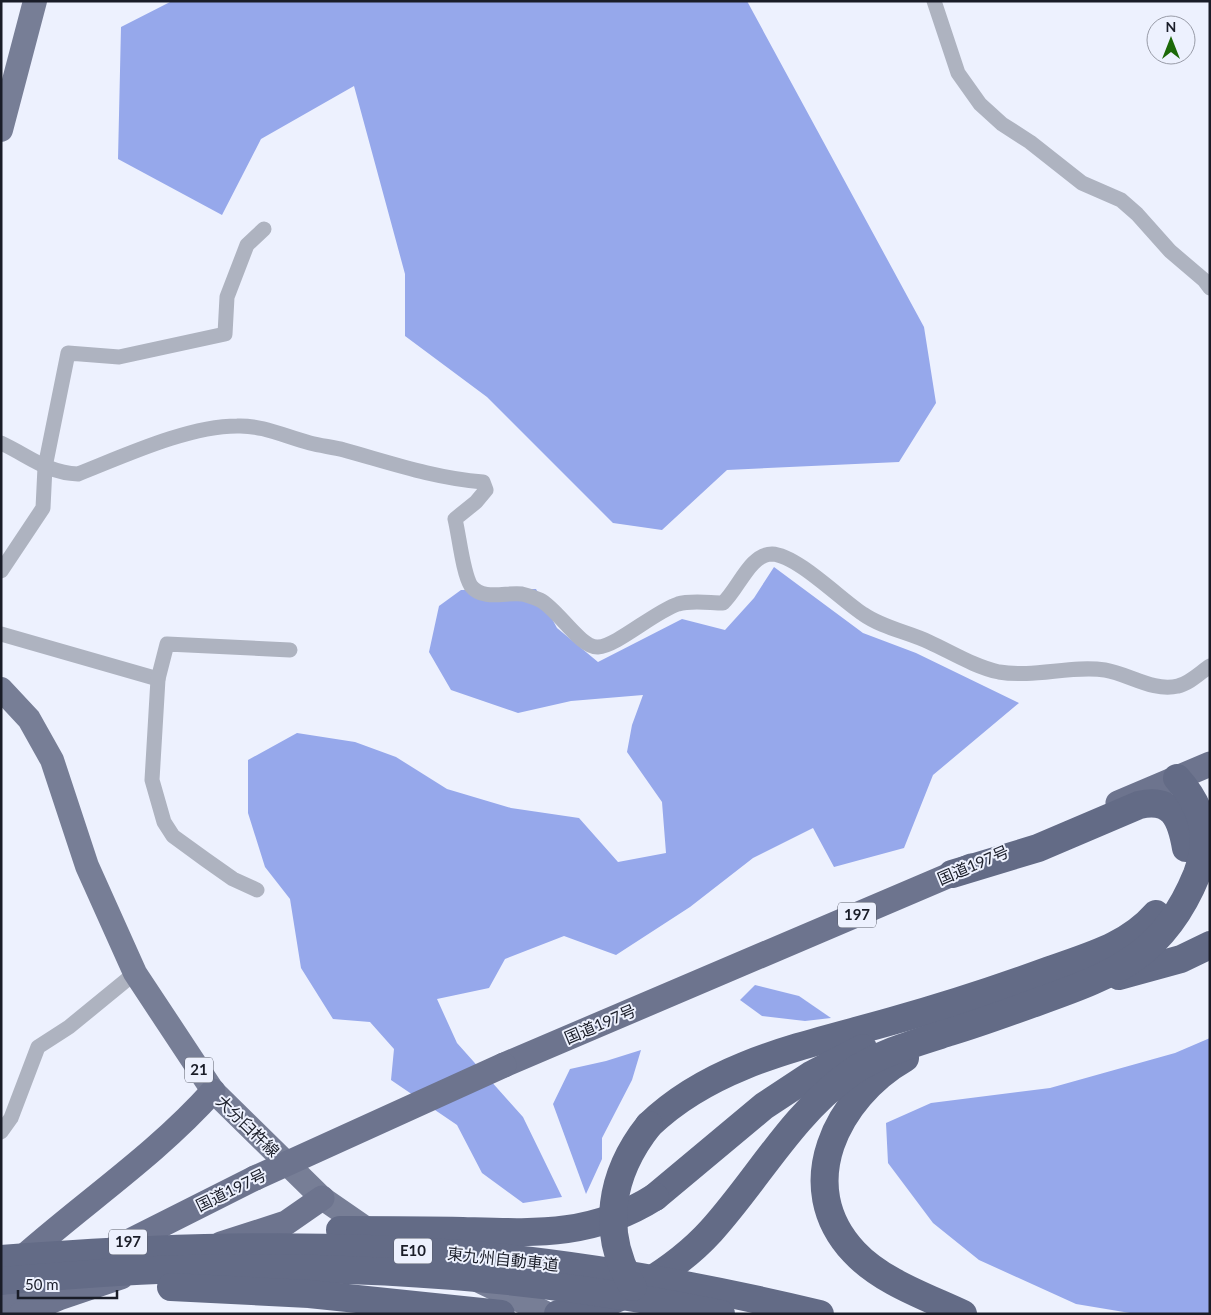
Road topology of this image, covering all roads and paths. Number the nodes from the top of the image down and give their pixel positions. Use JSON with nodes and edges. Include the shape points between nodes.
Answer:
{"nodes":[{"id":1,"x":35,"y":1,"type":"edge"},
{"id":2,"x":934,"y":1,"type":"edge"},
{"id":3,"x":1,"y":130,"type":"edge"},
{"id":4,"x":264,"y":229,"type":"dead end"},
{"id":5,"x":1210,"y":288,"type":"edge"},
{"id":6,"x":1,"y":443,"type":"edge"},
{"id":7,"x":45,"y":467,"type":"junction"},
{"id":8,"x":1,"y":571,"type":"edge"},
{"id":9,"x":1,"y":634,"type":"edge"},
{"id":10,"x":290,"y":650,"type":"dead end"},
{"id":11,"x":1210,"y":666,"type":"edge"},
{"id":12,"x":158,"y":679,"type":"junction"},
{"id":13,"x":1,"y":689,"type":"edge"},
{"id":14,"x":1210,"y":764,"type":"edge"},
{"id":15,"x":1177,"y":778,"type":"junction"},
{"id":16,"x":1186,"y":848,"type":"junction"},
{"id":17,"x":952,"y":874,"type":"junction"},
{"id":18,"x":257,"y":890,"type":"dead end"},
{"id":19,"x":1210,"y":945,"type":"edge"},
{"id":20,"x":136,"y":973,"type":"junction"},
{"id":21,"x":1094,"y":982,"type":"junction"},
{"id":22,"x":970,"y":1012,"type":"junction"},
{"id":23,"x":213,"y":1091,"type":"junction"},
{"id":24,"x":1,"y":1132,"type":"edge"},
{"id":25,"x":322,"y":1198,"type":"junction"},
{"id":26,"x":85,"y":1252,"type":"junction"},
{"id":27,"x":1,"y":1259,"type":"edge"},
{"id":28,"x":1,"y":1277,"type":"edge"},
{"id":29,"x":1,"y":1281,"type":"edge"},
{"id":30,"x":1,"y":1288,"type":"edge"},
{"id":31,"x":1,"y":1306,"type":"edge"},
{"id":32,"x":22,"y":1314,"type":"edge"},
{"id":33,"x":501,"y":1314,"type":"edge"},
{"id":34,"x":548,"y":1314,"type":"edge"},
{"id":35,"x":558,"y":1314,"type":"edge"},
{"id":36,"x":654,"y":1314,"type":"edge"},
{"id":37,"x":721,"y":1314,"type":"edge"},
{"id":38,"x":820,"y":1314,"type":"edge"},
{"id":39,"x":963,"y":1314,"type":"edge"}],
"edges":[{"from":1,"to":3,"type":"main road"},
{"from":2,"to":5,"type":"street","via":[[958,73],[980,104],[1082,183],[1121,200]]},
{"from":4,"to":7,"type":"street","via":[[247,245],[227,297],[225,334],[119,356],[68,353]]},
{"from":6,"to":7,"type":"street"},
{"from":7,"to":8,"type":"street","via":[[43,508]]},
{"from":7,"to":11,"type":"street","via":[[60,473],[78,474],[194,432],[237,426],[274,432],[411,471],[483,482],[486,490],[455,519],[472,586],[485,594],[522,594],[541,601],[586,644],[598,647],[617,640],[654,615],[680,604],[723,603],[735,592],[751,564],[758,558],[773,554],[808,572],[864,615],[999,672],[1103,670],[1162,687],[1179,686]]},
{"from":9,"to":12,"type":"street"},
{"from":10,"to":12,"type":"street","via":[[167,644]]},
{"from":12,"to":18,"type":"street","via":[[152,780],[164,822],[173,836],[233,878]]},
{"from":13,"to":20,"type":"main road","name":"大分臼杵線","number":"21","via":[[29,719],[52,760],[87,866]]},
{"from":14,"to":15,"type":"highway","name":"国道197号","number":"197"},
{"from":15,"to":16,"type":"highway"},
{"from":15,"to":17,"type":"highway","name":"国道197号","number":"197"},
{"from":15,"to":21,"type":"highway","via":[[1192,794],[1201,817],[1204,844],[1198,871],[1183,902],[1148,947],[1118,970]]},
{"from":16,"to":17,"type":"highway","via":[[1175,814],[1160,803],[1150,803],[1038,848]]},
{"from":16,"to":22,"type":"highway","via":[[1175,881],[1158,911],[1140,931]]},
{"from":17,"to":31,"type":"highway","name":"国道197号","number":"197","bridge":true,"via":[[504,1065],[255,1178]]},
{"from":19,"to":21,"type":"highway","via":[[1156,967]]},
{"from":20,"to":23,"type":"main road","name":"大分臼杵線","number":"21"},
{"from":20,"to":24,"type":"street","via":[[69,1028],[38,1047],[11,1118]]},
{"from":21,"to":22,"type":"highway"},
{"from":22,"to":26,"type":"highway","bridge":true,"via":[[850,1054],[787,1089],[655,1197],[603,1223],[565,1231],[284,1231]]},
{"from":22,"to":35,"type":"highway","via":[[849,1074],[802,1116],[726,1213],[695,1247],[662,1273],[629,1293],[585,1309]]},
{"from":22,"to":36,"type":"highway","bridge":true,"via":[[841,1034],[766,1058],[693,1090],[676,1100],[649,1125],[636,1141],[620,1172],[615,1188],[613,1224],[624,1269],[638,1296]]},
{"from":22,"to":39,"type":"highway","via":[[866,1087],[834,1135],[827,1154],[825,1174],[825,1193],[832,1217],[855,1253],[886,1276]]},
{"from":23,"to":25,"type":"main road","name":"大分臼杵線","number":"21"},
{"from":23,"to":28,"type":"highway","via":[[171,1134],[51,1231]]},
{"from":25,"to":32,"type":"highway","via":[[286,1223],[59,1298]]},
{"from":25,"to":34,"type":"main road","name":"大分臼杵線","number":"21","via":[[364,1227]]},
{"from":26,"to":27,"type":"highway","name":"東九州自動車道","number":"E10","bridge":true},
{"from":26,"to":38,"type":"highway","name":"東九州自動車道","number":"E10","bridge":true,"via":[[274,1246],[462,1254],[678,1283]]},
{"from":29,"to":37,"type":"highway","name":"東九州自動車道","number":"E10","bridge":true,"via":[[184,1269],[366,1270],[461,1276],[617,1294]]},
{"from":30,"to":33,"type":"highway","bridge":true,"via":[[110,1285],[255,1290]]}]}
